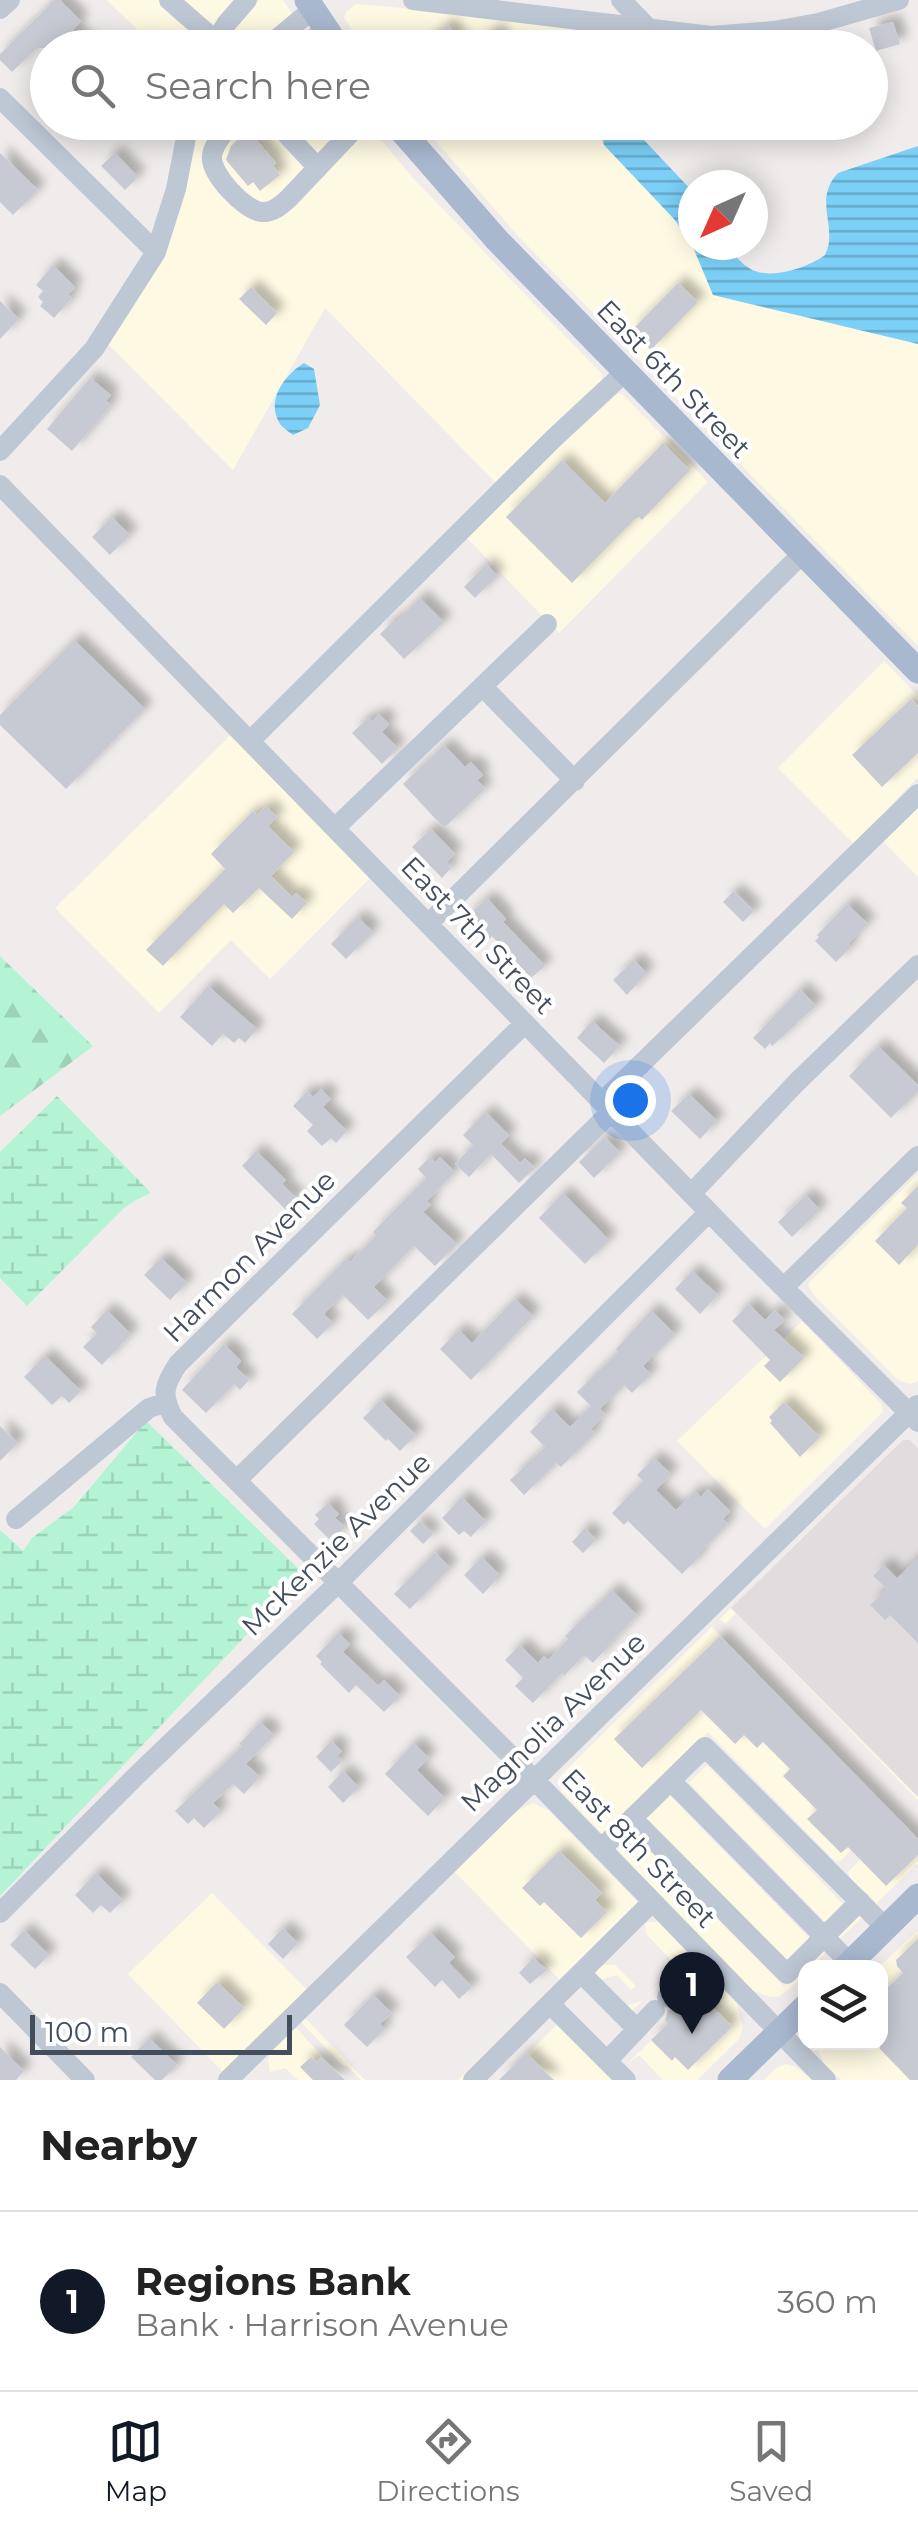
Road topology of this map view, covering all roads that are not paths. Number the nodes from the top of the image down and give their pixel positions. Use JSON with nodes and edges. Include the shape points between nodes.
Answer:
{"nodes":[{"id":1,"x":10,"y":0,"type":"edge"},
{"id":2,"x":169,"y":0,"type":"edge"},
{"id":3,"x":247,"y":0,"type":"edge"},
{"id":4,"x":413,"y":0,"type":"edge"},
{"id":5,"x":621,"y":0,"type":"edge"},
{"id":6,"x":899,"y":0,"type":"edge"},
{"id":7,"x":0,"y":9,"type":"edge"},
{"id":8,"x":201,"y":30,"type":"edge"},
{"id":9,"x":227,"y":30,"type":"edge"},
{"id":10,"x":651,"y":30,"type":"joint"},
{"id":11,"x":774,"y":30,"type":"edge"},
{"id":12,"x":0,"y":98,"type":"edge"},
{"id":13,"x":30,"y":128,"type":"edge"},
{"id":14,"x":43,"y":140,"type":"edge"},
{"id":15,"x":186,"y":140,"type":"edge"},
{"id":16,"x":220,"y":140,"type":"edge"},
{"id":17,"x":226,"y":140,"type":"edge"},
{"id":18,"x":292,"y":140,"type":"edge"},
{"id":19,"x":339,"y":140,"type":"edge"},
{"id":20,"x":410,"y":140,"type":"edge"},
{"id":21,"x":212,"y":152,"type":"junction"},
{"id":22,"x":318,"y":168,"type":"junction"},
{"id":23,"x":156,"y":252,"type":"junction"},
{"id":24,"x":626,"y":372,"type":"junction"},
{"id":25,"x":0,"y":451,"type":"edge"},
{"id":26,"x":0,"y":485,"type":"edge"},
{"id":27,"x":804,"y":553,"type":"junction"},
{"id":28,"x":547,"y":624,"type":"dead end"},
{"id":29,"x":918,"y":672,"type":"edge"},
{"id":30,"x":482,"y":686,"type":"junction"},
{"id":31,"x":250,"y":740,"type":"junction"},
{"id":32,"x":576,"y":780,"type":"junction"},
{"id":33,"x":918,"y":794,"type":"edge"},
{"id":34,"x":334,"y":828,"type":"junction"},
{"id":35,"x":428,"y":924,"type":"junction"},
{"id":36,"x":918,"y":965,"type":"edge"},
{"id":37,"x":525,"y":1023,"type":"junction"},
{"id":38,"x":607,"y":1106,"type":"junction"},
{"id":39,"x":918,"y":1156,"type":"edge"},
{"id":40,"x":691,"y":1194,"type":"junction"},
{"id":41,"x":709,"y":1212,"type":"junction"},
{"id":42,"x":784,"y":1287,"type":"junction"},
{"id":43,"x":165,"y":1402,"type":"junction"},
{"id":44,"x":915,"y":1412,"type":"edge"},
{"id":45,"x":237,"y":1480,"type":"junction"},
{"id":46,"x":16,"y":1519,"type":"dead end"},
{"id":47,"x":338,"y":1583,"type":"junction"},
{"id":48,"x":534,"y":1779,"type":"junction"},
{"id":49,"x":671,"y":1780,"type":"junction"},
{"id":50,"x":632,"y":1818,"type":"junction"},
{"id":51,"x":601,"y":1849,"type":"junction"},
{"id":52,"x":918,"y":1896,"type":"edge"},
{"id":53,"x":652,"y":1902,"type":"junction"},
{"id":54,"x":860,"y":1902,"type":"junction"},
{"id":55,"x":0,"y":1912,"type":"edge"},
{"id":56,"x":886,"y":1928,"type":"junction"},
{"id":57,"x":824,"y":1937,"type":"junction"},
{"id":58,"x":705,"y":1956,"type":"junction"},
{"id":59,"x":844,"y":1960,"type":"edge"},
{"id":60,"x":853,"y":1960,"type":"edge"},
{"id":61,"x":581,"y":1973,"type":"junction"},
{"id":62,"x":0,"y":1993,"type":"edge"},
{"id":63,"x":550,"y":2004,"type":"junction"},
{"id":64,"x":798,"y":2014,"type":"edge"},
{"id":65,"x":637,"y":2030,"type":"junction"},
{"id":66,"x":778,"y":2033,"type":"junction"},
{"id":67,"x":607,"y":2061,"type":"junction"},
{"id":68,"x":85,"y":2080,"type":"edge"},
{"id":69,"x":228,"y":2080,"type":"edge"},
{"id":70,"x":473,"y":2080,"type":"edge"},
{"id":71,"x":626,"y":2080,"type":"edge"},
{"id":72,"x":730,"y":2080,"type":"edge"},
{"id":73,"x":826,"y":2080,"type":"edge"}],
"edges":[{"from":1,"to":7,"type":"street"},
{"from":2,"to":8,"type":"street"},
{"from":3,"to":9,"type":"street"},
{"from":4,"to":10,"type":"street"},
{"from":5,"to":10,"type":"street"},
{"from":6,"to":11,"type":"street"},
{"from":12,"to":13,"type":"street"},
{"from":14,"to":23,"type":"street"},
{"from":15,"to":23,"type":"street"},
{"from":16,"to":21,"type":"street"},
{"from":17,"to":21,"type":"street"},
{"from":18,"to":22,"type":"street"},
{"from":19,"to":22,"type":"street"},
{"from":20,"to":24,"type":"main road","name":"East 6th Street","via":[[496,240]]},
{"from":21,"to":22,"type":"street","via":[[221,180],[250,210],[265,213]]},
{"from":23,"to":25,"type":"street","via":[[94,349]]},
{"from":24,"to":27,"type":"main road","name":"East 6th Street"},
{"from":24,"to":31,"type":"street"},
{"from":26,"to":31,"type":"street","name":"East 7th Street"},
{"from":27,"to":29,"type":"main road","name":"East 6th Street"},
{"from":27,"to":32,"type":"street"},
{"from":28,"to":30,"type":"street"},
{"from":30,"to":32,"type":"street"},
{"from":30,"to":34,"type":"street"},
{"from":31,"to":34,"type":"street","name":"East 7th Street"},
{"from":32,"to":35,"type":"street"},
{"from":33,"to":38,"type":"street"},
{"from":34,"to":35,"type":"street","name":"East 7th Street"},
{"from":35,"to":37,"type":"street","name":"East 7th Street"},
{"from":36,"to":40,"type":"street"},
{"from":37,"to":38,"type":"street","name":"East 7th Street"},
{"from":37,"to":43,"type":"street","name":"Harmon Avenue","via":[[178,1364],[166,1382]]},
{"from":38,"to":40,"type":"street","name":"East 7th Street"},
{"from":38,"to":45,"type":"street"},
{"from":39,"to":42,"type":"street"},
{"from":40,"to":41,"type":"street","name":"East 7th Street"},
{"from":41,"to":42,"type":"street","name":"East 7th Street"},
{"from":41,"to":47,"type":"street","name":"McKenzie Avenue"},
{"from":42,"to":44,"type":"street","name":"East 7th Street"},
{"from":43,"to":45,"type":"street","name":"East 8th Street"},
{"from":43,"to":46,"type":"street","via":[[149,1408]]},
{"from":44,"to":48,"type":"street","name":"Magnolia Avenue"},
{"from":45,"to":47,"type":"street","name":"East 8th Street"},
{"from":47,"to":48,"type":"street","name":"East 8th Street"},
{"from":47,"to":55,"type":"street","name":"McKenzie Avenue"},
{"from":48,"to":51,"type":"street","name":"East 8th Street"},
{"from":48,"to":69,"type":"street","name":"Magnolia Avenue"},
{"from":49,"to":50,"type":"street"},
{"from":49,"to":54,"type":"street","via":[[705,1747]]},
{"from":49,"to":57,"type":"street"},
{"from":50,"to":51,"type":"street"},
{"from":50,"to":57,"type":"street","via":[[787,1974]]},
{"from":51,"to":53,"type":"street","name":"East 8th Street"},
{"from":52,"to":56,"type":"main road"},
{"from":53,"to":58,"type":"street","name":"East 8th Street"},
{"from":53,"to":61,"type":"street"},
{"from":54,"to":56,"type":"street"},
{"from":54,"to":57,"type":"street"},
{"from":56,"to":60,"type":"main road"},
{"from":57,"to":59,"type":"street"},
{"from":58,"to":65,"type":"street"},
{"from":58,"to":66,"type":"street","name":"East 8th Street"},
{"from":61,"to":63,"type":"street"},
{"from":61,"to":65,"type":"street"},
{"from":62,"to":68,"type":"street"},
{"from":63,"to":67,"type":"street"},
{"from":63,"to":70,"type":"street"},
{"from":64,"to":66,"type":"main road"},
{"from":65,"to":67,"type":"street"},
{"from":66,"to":72,"type":"main road"},
{"from":66,"to":73,"type":"street","name":"East 8th Street"},
{"from":67,"to":71,"type":"street"}]}
